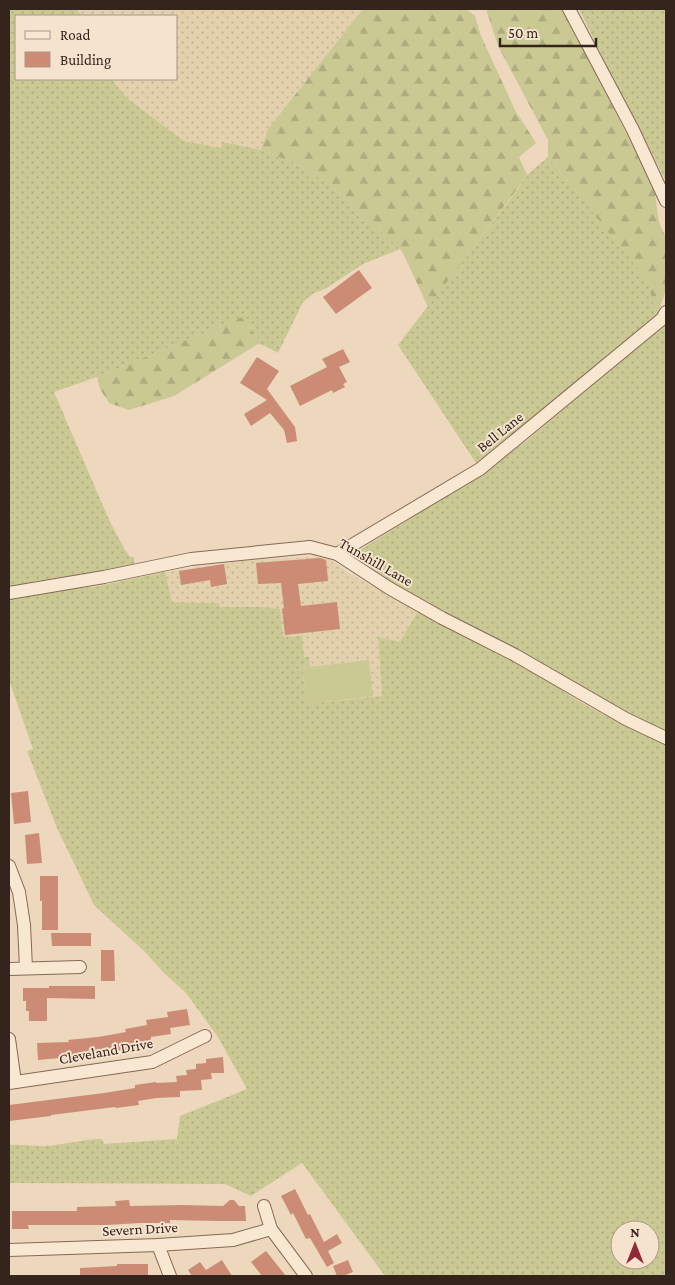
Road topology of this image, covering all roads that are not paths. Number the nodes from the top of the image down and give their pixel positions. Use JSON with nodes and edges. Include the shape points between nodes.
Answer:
{"nodes":[{"id":1,"x":570,"y":9,"type":"edge"},
{"id":2,"x":666,"y":201,"type":"edge"},
{"id":3,"x":666,"y":312,"type":"edge"},
{"id":4,"x":337,"y":554,"type":"junction"},
{"id":5,"x":9,"y":593,"type":"edge"},
{"id":6,"x":666,"y":738,"type":"edge"},
{"id":7,"x":9,"y":866,"type":"edge"},
{"id":8,"x":80,"y":967,"type":"dead end"},
{"id":9,"x":26,"y":968,"type":"junction"},
{"id":10,"x":9,"y":969,"type":"edge"},
{"id":11,"x":206,"y":1036,"type":"dead end"},
{"id":12,"x":9,"y":1039,"type":"edge"},
{"id":13,"x":12,"y":1083,"type":"edge"},
{"id":14,"x":264,"y":1206,"type":"dead end"},
{"id":15,"x":271,"y":1229,"type":"junction"},
{"id":16,"x":158,"y":1245,"type":"junction"},
{"id":17,"x":9,"y":1250,"type":"edge"},
{"id":18,"x":170,"y":1276,"type":"edge"},
{"id":19,"x":306,"y":1276,"type":"edge"}],
"edges":[{"from":1,"to":2,"type":"street"},
{"from":3,"to":4,"type":"street","name":"Bell Lane","via":[[662,319],[480,469]]},
{"from":4,"to":5,"type":"street","name":"Tunshill Lane","via":[[310,547],[192,559]]},
{"from":4,"to":6,"type":"street","name":"Tunshill Lane","via":[[442,618]]},
{"from":7,"to":9,"type":"street","via":[[19,892]]},
{"from":8,"to":9,"type":"street"},
{"from":9,"to":10,"type":"street"},
{"from":11,"to":13,"type":"street","name":"Cleveland Drive","via":[[152,1062]]},
{"from":12,"to":13,"type":"street"},
{"from":14,"to":15,"type":"street"},
{"from":15,"to":16,"type":"street","name":"Severn Drive","via":[[233,1240]]},
{"from":15,"to":19,"type":"street"},
{"from":16,"to":17,"type":"street","name":"Severn Drive"},
{"from":16,"to":18,"type":"street"}]}
